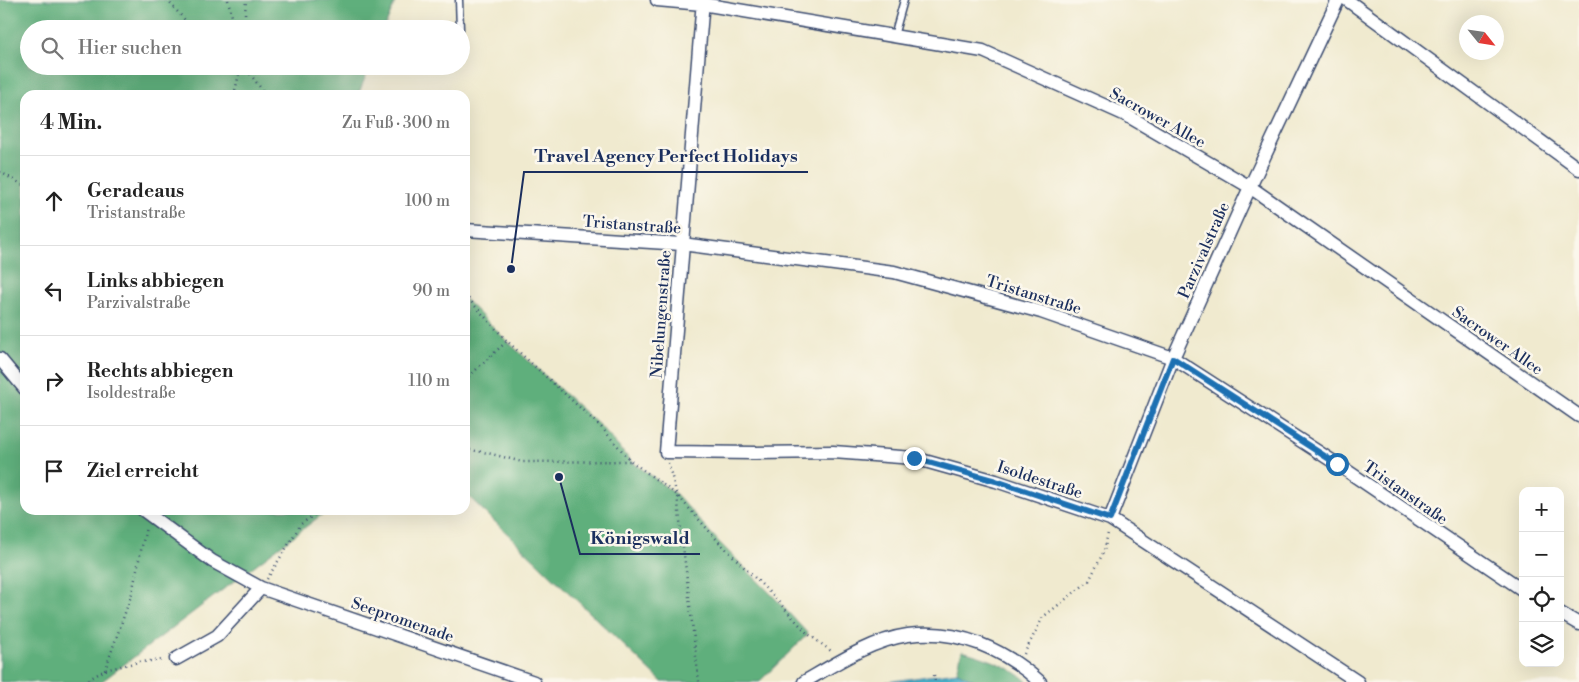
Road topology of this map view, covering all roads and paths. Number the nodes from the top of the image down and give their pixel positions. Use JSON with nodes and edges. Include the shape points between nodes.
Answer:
{"nodes":[{"id":1,"x":167,"y":0,"type":"edge"},
{"id":2,"x":228,"y":0,"type":"edge"},
{"id":3,"x":246,"y":0,"type":"edge"},
{"id":4,"x":459,"y":0,"type":"edge"},
{"id":5,"x":658,"y":0,"type":"edge"},
{"id":6,"x":904,"y":0,"type":"edge"},
{"id":7,"x":1338,"y":0,"type":"edge"},
{"id":8,"x":1347,"y":0,"type":"edge"},
{"id":9,"x":703,"y":2,"type":"edge"},
{"id":10,"x":185,"y":20,"type":"edge"},
{"id":11,"x":233,"y":20,"type":"edge"},
{"id":12,"x":245,"y":20,"type":"edge"},
{"id":13,"x":460,"y":20,"type":"edge"},
{"id":14,"x":894,"y":36,"type":"junction"},
{"id":15,"x":240,"y":75,"type":"edge"},
{"id":16,"x":250,"y":75,"type":"edge"},
{"id":17,"x":236,"y":90,"type":"edge"},
{"id":18,"x":262,"y":90,"type":"edge"},
{"id":19,"x":1579,"y":169,"type":"edge"},
{"id":20,"x":0,"y":172,"type":"edge"},
{"id":21,"x":20,"y":183,"type":"edge"},
{"id":22,"x":1250,"y":187,"type":"junction"},
{"id":23,"x":470,"y":230,"type":"edge"},
{"id":24,"x":682,"y":244,"type":"junction"},
{"id":25,"x":470,"y":300,"type":"edge"},
{"id":26,"x":508,"y":341,"type":"junction"},
{"id":27,"x":1173,"y":358,"type":"junction"},
{"id":28,"x":0,"y":359,"type":"edge"},
{"id":29,"x":470,"y":375,"type":"edge"},
{"id":30,"x":20,"y":382,"type":"edge"},
{"id":31,"x":1579,"y":416,"type":"edge"},
{"id":32,"x":470,"y":450,"type":"edge"},
{"id":33,"x":666,"y":452,"type":"junction"},
{"id":34,"x":632,"y":461,"type":"junction"},
{"id":35,"x":677,"y":495,"type":"junction"},
{"id":36,"x":145,"y":515,"type":"edge"},
{"id":37,"x":150,"y":515,"type":"edge"},
{"id":38,"x":314,"y":515,"type":"edge"},
{"id":39,"x":1110,"y":519,"type":"junction"},
{"id":40,"x":1519,"y":587,"type":"edge"},
{"id":41,"x":261,"y":588,"type":"junction"},
{"id":42,"x":1564,"y":615,"type":"edge"},
{"id":43,"x":1579,"y":624,"type":"edge"},
{"id":44,"x":176,"y":659,"type":"joint"},
{"id":45,"x":843,"y":660,"type":"junction"},
{"id":46,"x":1019,"y":664,"type":"junction"},
{"id":47,"x":104,"y":670,"type":"junction"},
{"id":48,"x":934,"y":675,"type":"dead end"},
{"id":49,"x":84,"y":682,"type":"edge"},
{"id":50,"x":534,"y":682,"type":"edge"},
{"id":51,"x":699,"y":682,"type":"edge"},
{"id":52,"x":804,"y":682,"type":"edge"},
{"id":53,"x":935,"y":682,"type":"edge"},
{"id":54,"x":1040,"y":682,"type":"edge"},
{"id":55,"x":1358,"y":682,"type":"edge"}],
"edges":[{"from":1,"to":10,"type":"path"},
{"from":2,"to":11,"type":"path"},
{"from":3,"to":12,"type":"path"},
{"from":4,"to":13,"type":"lane"},
{"from":5,"to":9,"type":"street","name":"Sacrower Allee"},
{"from":6,"to":14,"type":"lane"},
{"from":7,"to":22,"type":"street","name":"Parzivalstraße"},
{"from":8,"to":19,"type":"street"},
{"from":9,"to":14,"type":"street","name":"Sacrower Allee"},
{"from":9,"to":24,"type":"street","name":"Nibelungenstraße"},
{"from":14,"to":22,"type":"street","name":"Sacrower Allee","via":[[983,51],[1128,116]]},
{"from":15,"to":17,"type":"path"},
{"from":16,"to":18,"type":"path"},
{"from":20,"to":21,"type":"path"},
{"from":22,"to":27,"type":"street","name":"Parzivalstraße"},
{"from":22,"to":31,"type":"street","name":"Sacrower Allee"},
{"from":23,"to":24,"type":"street","name":"Tristanstraße"},
{"from":24,"to":27,"type":"street","name":"Tristanstraße","via":[[894,272],[1041,312]]},
{"from":24,"to":33,"type":"street","name":"Nibelungenstraße"},
{"from":25,"to":26,"type":"path"},
{"from":26,"to":29,"type":"path"},
{"from":26,"to":34,"type":"path","via":[[602,428]]},
{"from":27,"to":39,"type":"street","name":"Parzivalstraße"},
{"from":27,"to":40,"type":"street","name":"Tristanstraße"},
{"from":28,"to":30,"type":"street"},
{"from":32,"to":34,"type":"path","via":[[522,462]]},
{"from":33,"to":35,"type":"path"},
{"from":33,"to":39,"type":"street","name":"Isoldestraße","via":[[833,452],[914,458]]},
{"from":34,"to":35,"type":"path"},
{"from":35,"to":45,"type":"path","via":[[808,634]]},
{"from":35,"to":51,"type":"path"},
{"from":36,"to":47,"type":"path","via":[[132,593]]},
{"from":37,"to":41,"type":"street","name":"Seepromenade","via":[[212,561]]},
{"from":38,"to":41,"type":"path","via":[[301,524]]},
{"from":39,"to":46,"type":"path","via":[[1104,551],[1089,582],[1043,617]]},
{"from":39,"to":55,"type":"street","name":"Isoldestraße"},
{"from":41,"to":44,"type":"street","via":[[217,636]]},
{"from":41,"to":50,"type":"street","name":"Seepromenade"},
{"from":42,"to":43,"type":"street"},
{"from":44,"to":47,"type":"path","via":[[138,662]]},
{"from":45,"to":46,"type":"street","via":[[907,635],[943,634],[982,644]]},
{"from":45,"to":52,"type":"street"},
{"from":46,"to":54,"type":"street"},
{"from":47,"to":49,"type":"path"},
{"from":48,"to":53,"type":"path"}]}
